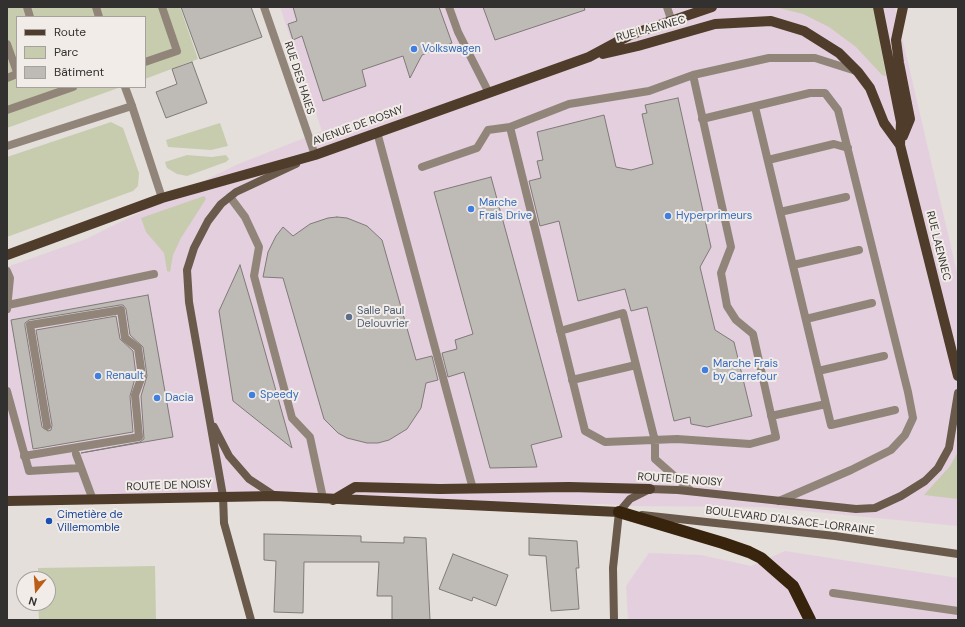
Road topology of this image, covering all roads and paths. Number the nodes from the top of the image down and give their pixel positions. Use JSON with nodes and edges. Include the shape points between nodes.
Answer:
{"nodes":[{"id":1,"x":162,"y":7,"type":"edge"},
{"id":2,"x":264,"y":7,"type":"edge"},
{"id":3,"x":449,"y":7,"type":"edge"},
{"id":4,"x":667,"y":7,"type":"edge"},
{"id":5,"x":712,"y":7,"type":"edge"},
{"id":6,"x":878,"y":7,"type":"edge"},
{"id":7,"x":903,"y":7,"type":"edge"},
{"id":8,"x":672,"y":22,"type":"junction"},
{"id":9,"x":7,"y":44,"type":"edge"},
{"id":10,"x":589,"y":57,"type":"junction"},
{"id":11,"x":146,"y":62,"type":"edge"},
{"id":12,"x":16,"y":70,"type":"edge"},
{"id":13,"x":858,"y":72,"type":"junction"},
{"id":14,"x":16,"y":74,"type":"edge"},
{"id":15,"x":693,"y":75,"type":"junction"},
{"id":16,"x":7,"y":78,"type":"edge"},
{"id":17,"x":67,"y":88,"type":"edge"},
{"id":18,"x":125,"y":88,"type":"edge"},
{"id":19,"x":55,"y":90,"type":"edge"},
{"id":20,"x":489,"y":93,"type":"junction"},
{"id":21,"x":132,"y":106,"type":"junction"},
{"id":22,"x":755,"y":107,"type":"junction"},
{"id":23,"x":7,"y":110,"type":"edge"},
{"id":24,"x":702,"y":119,"type":"junction"},
{"id":25,"x":510,"y":127,"type":"junction"},
{"id":26,"x":377,"y":132,"type":"junction"},
{"id":27,"x":900,"y":145,"type":"junction"},
{"id":28,"x":7,"y":146,"type":"edge"},
{"id":29,"x":848,"y":148,"type":"junction"},
{"id":30,"x":315,"y":155,"type":"junction"},
{"id":31,"x":768,"y":160,"type":"junction"},
{"id":32,"x":422,"y":167,"type":"dead end"},
{"id":33,"x":230,"y":197,"type":"junction"},
{"id":34,"x":846,"y":197,"type":"dead end"},
{"id":35,"x":162,"y":198,"type":"junction"},
{"id":36,"x":780,"y":212,"type":"junction"},
{"id":37,"x":860,"y":250,"type":"dead end"},
{"id":38,"x":7,"y":255,"type":"edge"},
{"id":39,"x":793,"y":265,"type":"junction"},
{"id":40,"x":7,"y":271,"type":"edge"},
{"id":41,"x":154,"y":274,"type":"dead end"},
{"id":42,"x":872,"y":303,"type":"dead end"},
{"id":43,"x":7,"y":307,"type":"edge"},
{"id":44,"x":806,"y":319,"type":"junction"},
{"id":45,"x":560,"y":331,"type":"junction"},
{"id":46,"x":884,"y":356,"type":"dead end"},
{"id":47,"x":636,"y":365,"type":"junction"},
{"id":48,"x":818,"y":371,"type":"junction"},
{"id":49,"x":958,"y":376,"type":"edge"},
{"id":50,"x":572,"y":380,"type":"junction"},
{"id":51,"x":7,"y":391,"type":"edge"},
{"id":52,"x":958,"y":393,"type":"edge"},
{"id":53,"x":826,"y":404,"type":"junction"},
{"id":54,"x":894,"y":410,"type":"dead end"},
{"id":55,"x":771,"y":416,"type":"junction"},
{"id":56,"x":210,"y":419,"type":"junction"},
{"id":57,"x":47,"y":426,"type":"dead end"},
{"id":58,"x":655,"y":441,"type":"junction"},
{"id":59,"x":76,"y":454,"type":"dead end"},
{"id":60,"x":24,"y":456,"type":"junction"},
{"id":61,"x":80,"y":468,"type":"junction"},
{"id":62,"x":473,"y":489,"type":"junction"},
{"id":63,"x":650,"y":489,"type":"junction"},
{"id":64,"x":690,"y":490,"type":"junction"},
{"id":65,"x":223,"y":496,"type":"junction"},
{"id":66,"x":275,"y":496,"type":"junction"},
{"id":67,"x":328,"y":499,"type":"junction"},
{"id":68,"x":93,"y":500,"type":"junction"},
{"id":69,"x":7,"y":501,"type":"edge"},
{"id":70,"x":779,"y":501,"type":"junction"},
{"id":71,"x":619,"y":512,"type":"junction"},
{"id":72,"x":958,"y":554,"type":"edge"},
{"id":73,"x":833,"y":593,"type":"dead end"},
{"id":74,"x":958,"y":611,"type":"edge"},
{"id":75,"x":251,"y":620,"type":"edge"},
{"id":76,"x":614,"y":620,"type":"edge"},
{"id":77,"x":810,"y":620,"type":"edge"}],
"edges":[{"from":1,"to":11,"type":"street","via":[[177,51]]},
{"from":2,"to":30,"type":"street","name":"RUE DES HAIES"},
{"from":3,"to":20,"type":"street","via":[[458,32]]},
{"from":4,"to":8,"type":"street"},
{"from":5,"to":8,"type":"main road","name":"AVENUE DE ROSNY"},
{"from":6,"to":27,"type":"main road","name":"RUE LAENNEC","via":[[901,122]]},
{"from":7,"to":27,"type":"main road","via":[[896,40],[910,119]]},
{"from":8,"to":10,"type":"main road","name":"AVENUE DE ROSNY","via":[[630,36]]},
{"from":9,"to":12,"type":"street"},
{"from":10,"to":13,"type":"main road","name":"RUE LAENNEC","via":[[715,24],[771,21],[804,31],[825,43]]},
{"from":10,"to":20,"type":"main road","name":"AVENUE DE ROSNY"},
{"from":13,"to":15,"type":"street","via":[[815,58],[769,58]]},
{"from":13,"to":27,"type":"main road","name":"RUE LAENNEC","via":[[870,88],[884,123]]},
{"from":14,"to":16,"type":"street"},
{"from":15,"to":24,"type":"street"},
{"from":15,"to":25,"type":"street","via":[[649,91],[569,104]]},
{"from":17,"to":19,"type":"street"},
{"from":18,"to":21,"type":"street"},
{"from":19,"to":23,"type":"street"},
{"from":20,"to":26,"type":"main road","name":"AVENUE DE ROSNY"},
{"from":21,"to":28,"type":"street"},
{"from":21,"to":35,"type":"street"},
{"from":22,"to":24,"type":"street"},
{"from":22,"to":29,"type":"street","via":[[810,93],[825,93],[838,110]]},
{"from":22,"to":31,"type":"street"},
{"from":24,"to":55,"type":"street","via":[[731,247],[721,273],[727,306],[736,320],[753,334]]},
{"from":25,"to":32,"type":"street","via":[[488,130],[477,148]]},
{"from":25,"to":45,"type":"street"},
{"from":26,"to":30,"type":"main road","name":"AVENUE DE ROSNY"},
{"from":26,"to":62,"type":"street"},
{"from":27,"to":49,"type":"main road","name":"RUE LAENNEC"},
{"from":29,"to":31,"type":"street","via":[[834,144]]},
{"from":29,"to":70,"type":"street","via":[[913,418],[905,435],[890,450]]},
{"from":30,"to":33,"type":"street"},
{"from":30,"to":35,"type":"main road","name":"AVENUE DE ROSNY"},
{"from":31,"to":36,"type":"street"},
{"from":33,"to":56,"type":"street","via":[[208,221],[194,248],[187,270],[189,302]]},
{"from":33,"to":67,"type":"street","via":[[245,217],[259,247],[254,276],[292,418],[310,437]]},
{"from":34,"to":36,"type":"street"},
{"from":35,"to":38,"type":"main road","name":"AVENUE DE ROSNY"},
{"from":36,"to":39,"type":"street"},
{"from":37,"to":39,"type":"street"},
{"from":39,"to":44,"type":"street"},
{"from":40,"to":43,"type":"street","via":[[10,278]]},
{"from":41,"to":43,"type":"street"},
{"from":42,"to":44,"type":"street"},
{"from":44,"to":48,"type":"street"},
{"from":45,"to":47,"type":"street","via":[[623,313]]},
{"from":45,"to":50,"type":"street"},
{"from":46,"to":48,"type":"street"},
{"from":47,"to":50,"type":"street"},
{"from":47,"to":58,"type":"street"},
{"from":48,"to":53,"type":"street"},
{"from":50,"to":58,"type":"street","via":[[585,431],[606,442]]},
{"from":51,"to":60,"type":"street"},
{"from":52,"to":70,"type":"street","name":"ROUTE DE NOISY","via":[[949,448],[942,461],[925,481],[901,496],[875,508],[856,509]]},
{"from":53,"to":54,"type":"street","via":[[831,425]]},
{"from":53,"to":55,"type":"street"},
{"from":55,"to":58,"type":"street","via":[[776,437],[750,444],[677,439]]},
{"from":56,"to":65,"type":"street"},
{"from":56,"to":66,"type":"street","via":[[229,456],[249,479]]},
{"from":57,"to":60,"type":"street","via":[[30,325],[121,310],[125,338],[138,348],[142,376],[134,395],[140,437]]},
{"from":58,"to":64,"type":"street","via":[[655,459]]},
{"from":59,"to":61,"type":"street"},
{"from":60,"to":61,"type":"street","via":[[29,472]]},
{"from":61,"to":68,"type":"street"},
{"from":62,"to":63,"type":"main road","name":"ROUTE DE NOISY"},
{"from":62,"to":67,"type":"main road","name":"ROUTE DE NOISY","via":[[355,487]]},
{"from":63,"to":64,"type":"street","name":"ROUTE DE NOISY"},
{"from":63,"to":71,"type":"street","via":[[630,499]]},
{"from":64,"to":70,"type":"street","name":"ROUTE DE NOISY"},
{"from":65,"to":66,"type":"main road","name":"ROUTE DE NOISY"},
{"from":65,"to":68,"type":"main road","name":"ROUTE DE NOISY"},
{"from":65,"to":75,"type":"street","via":[[224,523]]},
{"from":66,"to":67,"type":"main road","name":"ROUTE DE NOISY"},
{"from":67,"to":71,"type":"main road","name":"ROUTE DE NOISY"},
{"from":68,"to":69,"type":"main road","name":"ROUTE DE NOISY"},
{"from":71,"to":72,"type":"street","name":"BOULEVARD D'ALSACE-LORRAINE","via":[[835,536]]},
{"from":71,"to":76,"type":"street","via":[[613,568]]},
{"from":71,"to":77,"type":"highway","via":[[749,552],[761,558],[792,586]]},
{"from":73,"to":74,"type":"street"}]}
